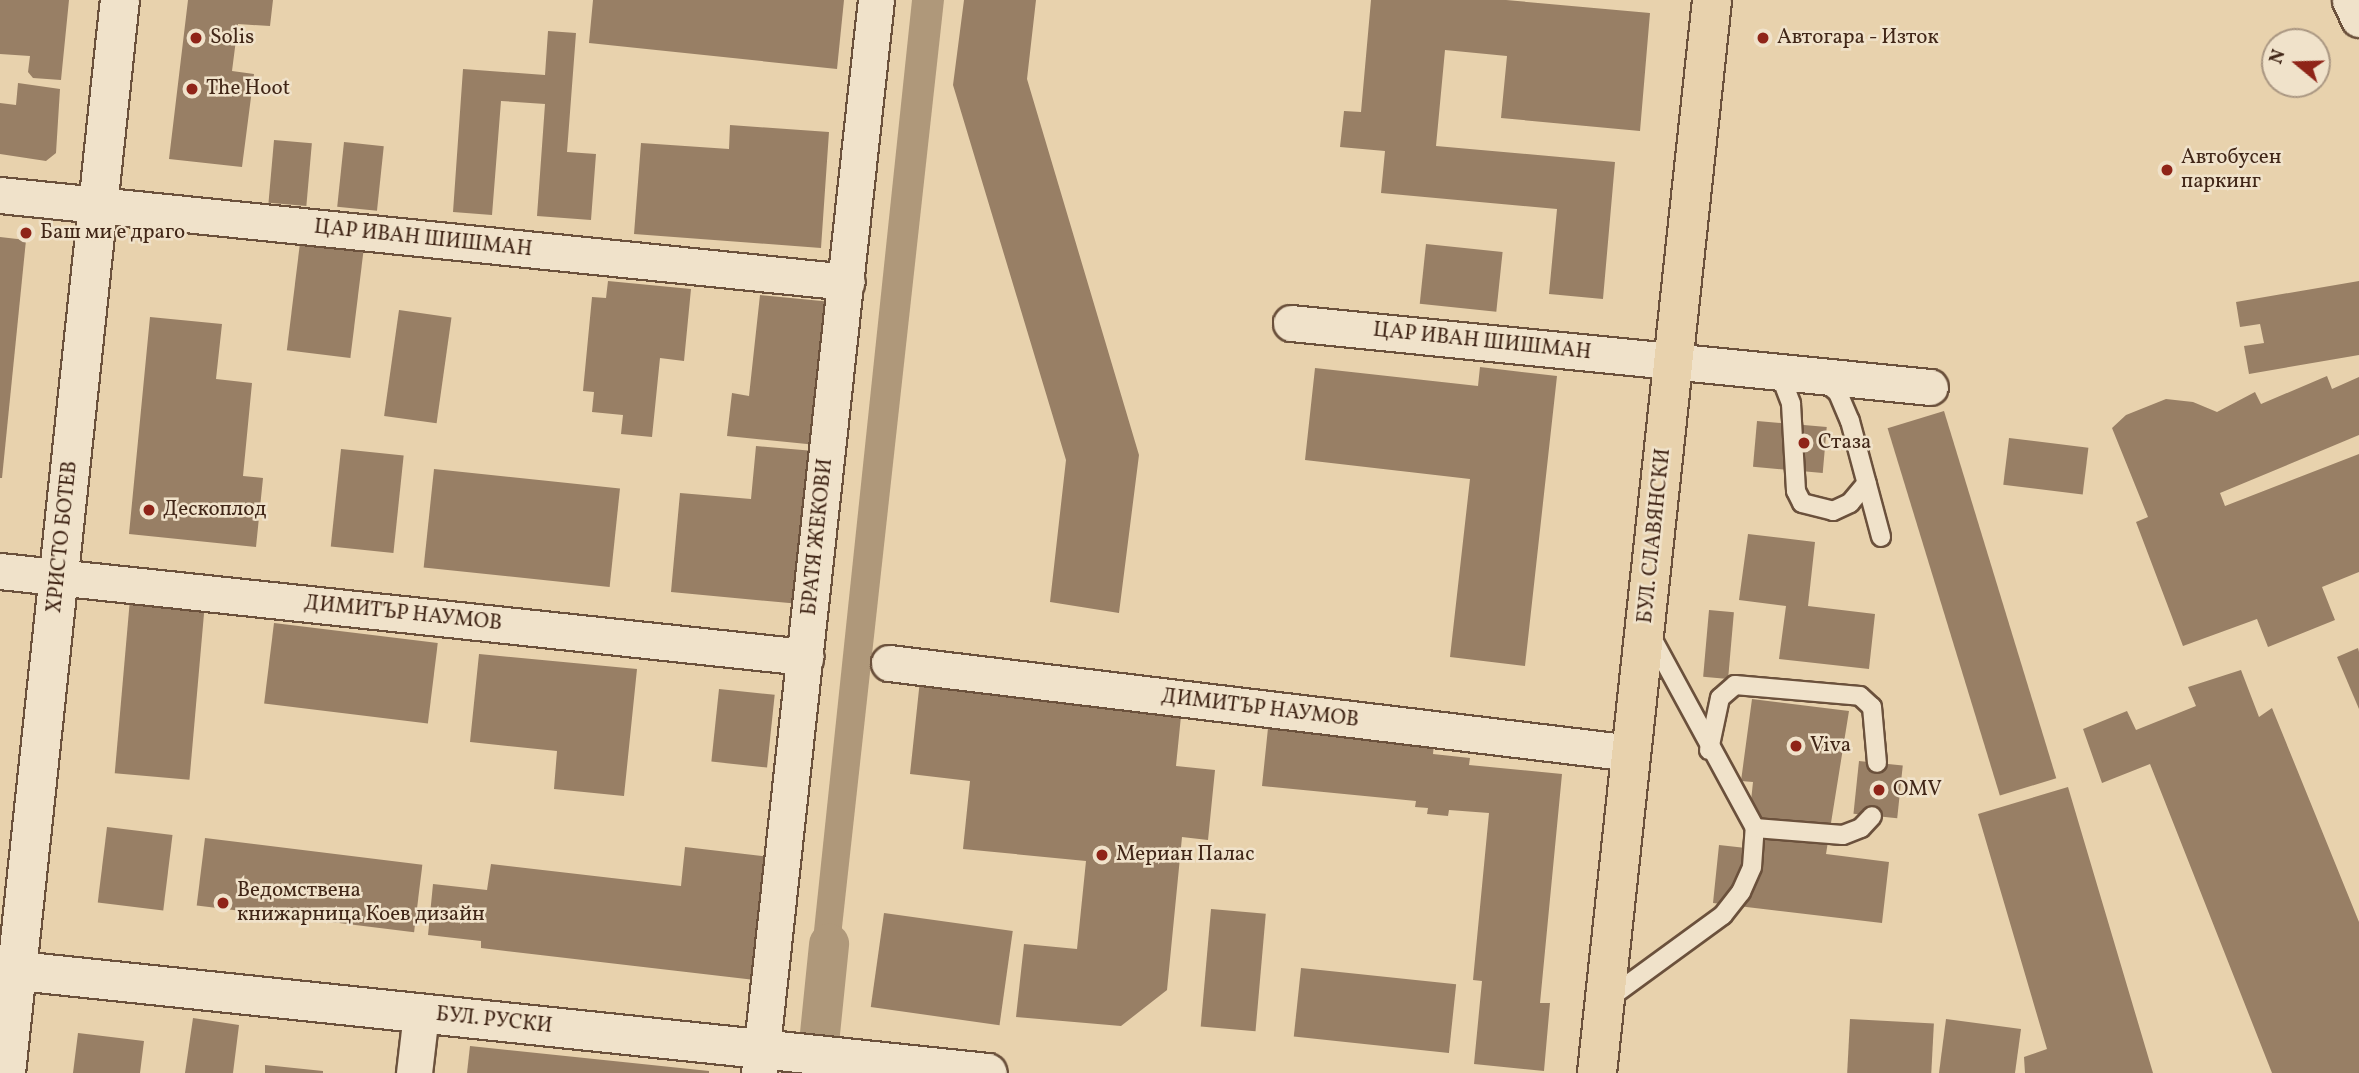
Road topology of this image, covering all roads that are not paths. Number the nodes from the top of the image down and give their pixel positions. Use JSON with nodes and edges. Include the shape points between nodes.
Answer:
{"nodes":[{"id":1,"x":120,"y":0,"type":"edge"},
{"id":2,"x":876,"y":0,"type":"edge"},
{"id":3,"x":1712,"y":0,"type":"edge"},
{"id":4,"x":2350,"y":0,"type":"edge"},
{"id":5,"x":2359,"y":19,"type":"edge"},
{"id":6,"x":0,"y":195,"type":"edge"},
{"id":7,"x":99,"y":205,"type":"junction"},
{"id":8,"x":847,"y":282,"type":"junction"},
{"id":9,"x":1291,"y":323,"type":"dead end"},
{"id":10,"x":1674,"y":362,"type":"junction"},
{"id":11,"x":1779,"y":372,"type":"junction"},
{"id":12,"x":1819,"y":376,"type":"junction"},
{"id":13,"x":1930,"y":387,"type":"dead end"},
{"id":14,"x":1867,"y":482,"type":"junction"},
{"id":15,"x":1881,"y":537,"type":"dead end"},
{"id":16,"x":0,"y":572,"type":"edge"},
{"id":17,"x":59,"y":577,"type":"junction"},
{"id":18,"x":1645,"y":626,"type":"junction"},
{"id":19,"x":805,"y":657,"type":"junction"},
{"id":20,"x":889,"y":663,"type":"dead end"},
{"id":21,"x":1709,"y":750,"type":"junction"},
{"id":22,"x":1632,"y":752,"type":"junction"},
{"id":23,"x":1877,"y":763,"type":"dead end"},
{"id":24,"x":1872,"y":816,"type":"dead end"},
{"id":25,"x":1755,"y":828,"type":"junction"},
{"id":26,"x":8,"y":970,"type":"edge"},
{"id":27,"x":1605,"y":1001,"type":"junction"},
{"id":28,"x":421,"y":1013,"type":"junction"},
{"id":29,"x":760,"y":1061,"type":"edge"},
{"id":30,"x":868,"y":1064,"type":"edge"},
{"id":31,"x":6,"y":1073,"type":"edge"},
{"id":32,"x":414,"y":1073,"type":"edge"},
{"id":33,"x":988,"y":1073,"type":"edge"},
{"id":34,"x":1597,"y":1073,"type":"edge"}],
"edges":[{"from":1,"to":7,"type":"street","name":"ХРИСТО БОТЕВ"},
{"from":2,"to":8,"type":"street","name":"БРАТЯ ЖЕКОВИ"},
{"from":3,"to":10,"type":"main road","name":"БУЛ. СЛАВЯНСКИ"},
{"from":4,"to":5,"type":"street"},
{"from":6,"to":7,"type":"street","name":"ЦАР ИВАН ШИШМАН"},
{"from":7,"to":8,"type":"street","name":"ЦАР ИВАН ШИШМАН"},
{"from":7,"to":17,"type":"street","name":"ХРИСТО БОТЕВ"},
{"from":8,"to":19,"type":"street","name":"БРАТЯ ЖЕКОВИ"},
{"from":9,"to":10,"type":"street","name":"ЦАР ИВАН ШИШМАН"},
{"from":10,"to":11,"type":"street","name":"ЦАР ИВАН ШИШМАН"},
{"from":10,"to":18,"type":"main road","name":"БУЛ. СЛАВЯНСКИ"},
{"from":11,"to":12,"type":"street","name":"ЦАР ИВАН ШИШМАН"},
{"from":11,"to":14,"type":"lane","via":[[1791,404],[1796,491],[1802,503],[1833,511],[1850,503]]},
{"from":12,"to":13,"type":"street","name":"ЦАР ИВАН ШИШМАН"},
{"from":12,"to":14,"type":"lane","via":[[1838,393]]},
{"from":14,"to":15,"type":"lane"},
{"from":16,"to":17,"type":"street","name":"ДИМИТЪР НАУМОВ"},
{"from":17,"to":19,"type":"street","name":"ДИМИТЪР НАУМОВ"},
{"from":17,"to":26,"type":"street","name":"ХРИСТО БОТЕВ"},
{"from":18,"to":21,"type":"lane"},
{"from":18,"to":22,"type":"main road","name":"БУЛ. СЛАВЯНСКИ"},
{"from":19,"to":29,"type":"street","name":"БРАТЯ ЖЕКОВИ"},
{"from":20,"to":22,"type":"street","name":"ДИМИТЪР НАУМОВ"},
{"from":21,"to":23,"type":"lane","via":[[1720,698],[1735,685],[1860,696],[1872,707]]},
{"from":21,"to":25,"type":"lane"},
{"from":22,"to":27,"type":"main road","name":"БУЛ. СЛАВЯНСКИ"},
{"from":24,"to":25,"type":"lane","via":[[1861,828],[1843,835]]},
{"from":25,"to":27,"type":"lane","via":[[1752,867],[1741,892],[1723,915]]},
{"from":26,"to":28,"type":"street","name":"БУЛ. РУСКИ"},
{"from":26,"to":31,"type":"street","name":"ХРИСТО БОТЕВ"},
{"from":27,"to":34,"type":"main road","name":"БУЛ. СЛАВЯНСКИ"},
{"from":28,"to":29,"type":"street","name":"БУЛ. РУСКИ"},
{"from":28,"to":32,"type":"street"},
{"from":29,"to":30,"type":"street","name":"БУЛ. РУСКИ"},
{"from":30,"to":33,"type":"street","name":"БУЛ. РУСКИ"}]}
